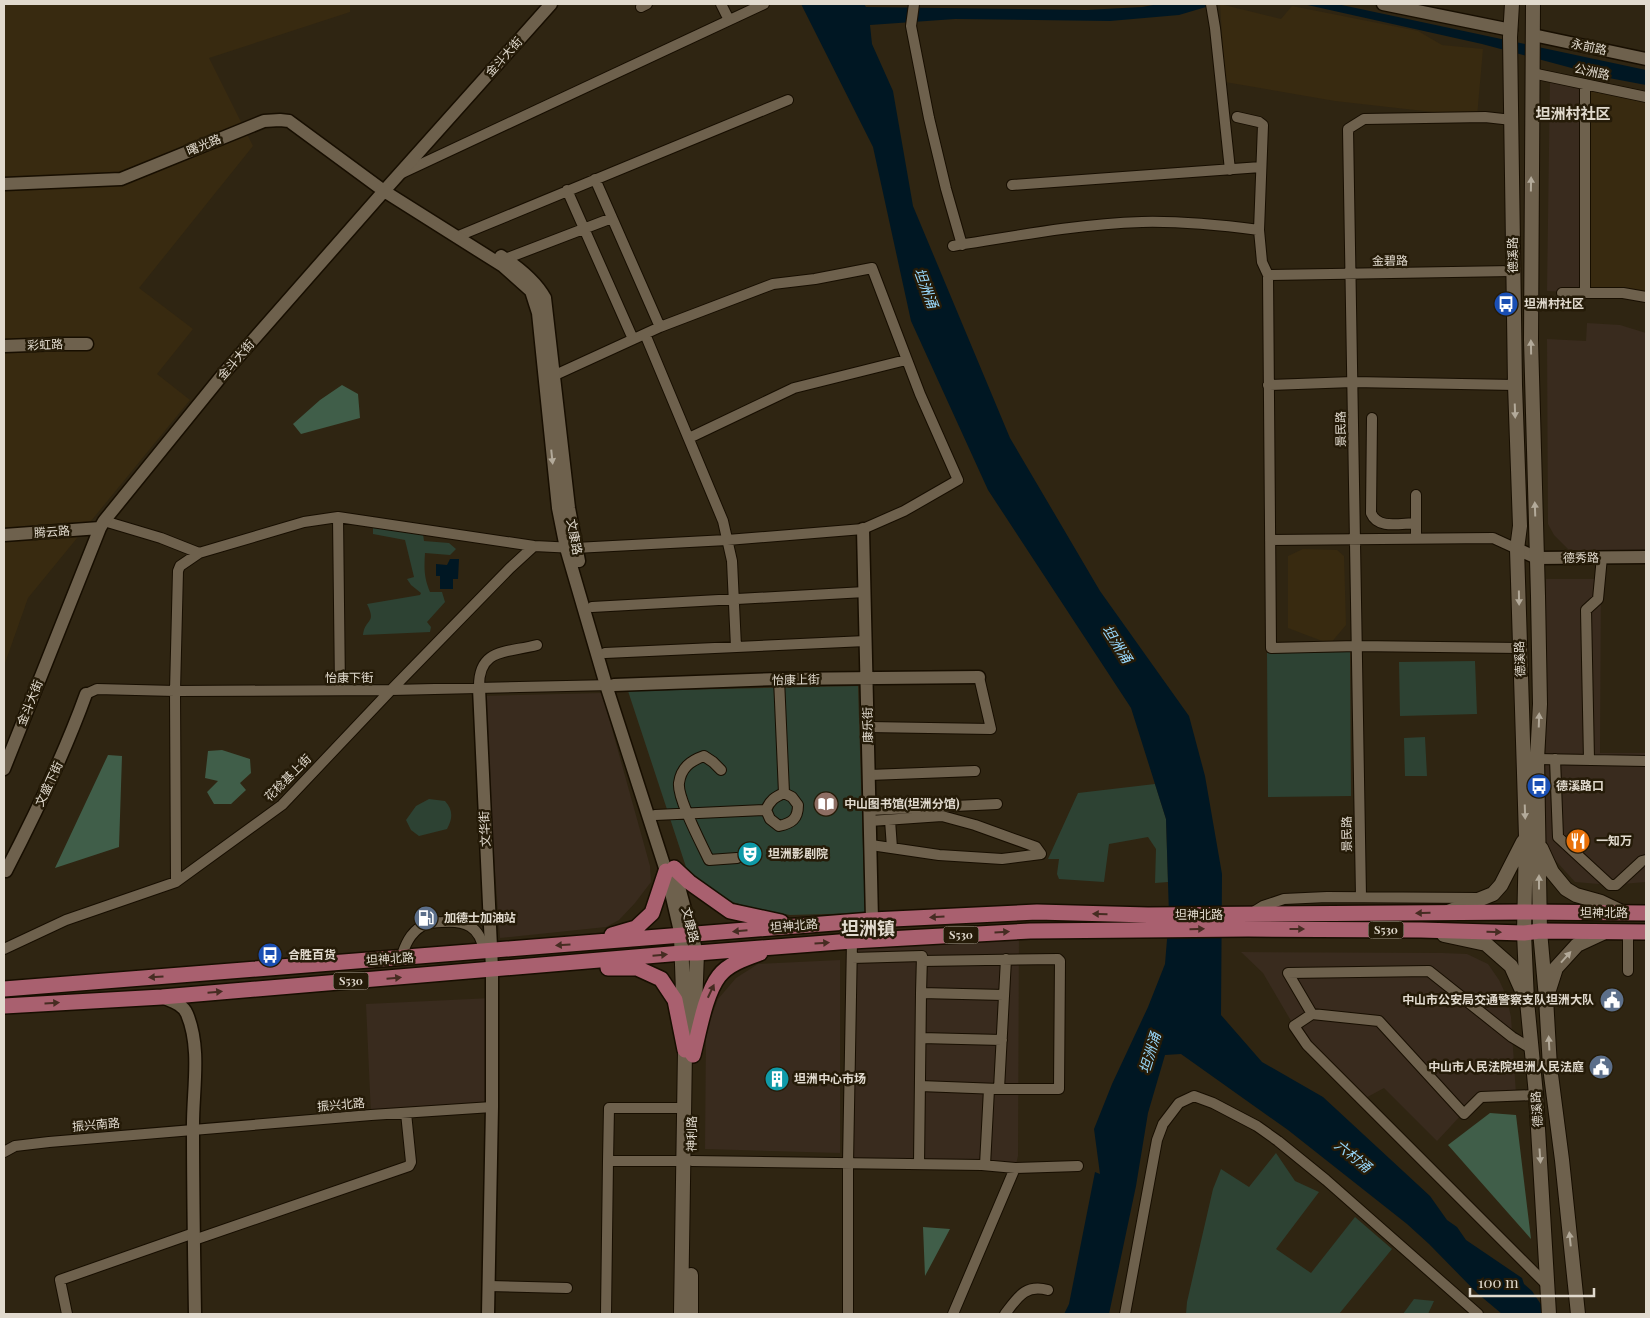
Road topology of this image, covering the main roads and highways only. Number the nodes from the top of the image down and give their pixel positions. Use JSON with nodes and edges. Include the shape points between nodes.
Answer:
{"nodes":[{"id":1,"x":1512,"y":4,"type":"edge"},
{"id":2,"x":1533,"y":4,"type":"edge"},
{"id":3,"x":1532,"y":837,"type":"junction"},
{"id":4,"x":1532,"y":912,"type":"junction"},
{"id":5,"x":1446,"y":913,"type":"junction"},
{"id":6,"x":1625,"y":913,"type":"junction"},
{"id":7,"x":1646,"y":913,"type":"edge"},
{"id":8,"x":1148,"y":922,"type":"junction"},
{"id":9,"x":1248,"y":922,"type":"junction"},
{"id":10,"x":805,"y":926,"type":"junction"},
{"id":11,"x":1421,"y":930,"type":"junction"},
{"id":12,"x":1540,"y":931,"type":"junction"},
{"id":13,"x":1605,"y":932,"type":"junction"},
{"id":14,"x":1646,"y":932,"type":"edge"},
{"id":15,"x":1524,"y":933,"type":"junction"},
{"id":16,"x":687,"y":936,"type":"junction"},
{"id":17,"x":585,"y":944,"type":"junction"},
{"id":18,"x":774,"y":947,"type":"junction"},
{"id":19,"x":690,"y":953,"type":"junction"},
{"id":20,"x":570,"y":963,"type":"junction"},
{"id":21,"x":4,"y":989,"type":"edge"},
{"id":22,"x":1546,"y":998,"type":"junction"},
{"id":23,"x":1527,"y":1001,"type":"junction"},
{"id":24,"x":4,"y":1006,"type":"edge"},
{"id":25,"x":689,"y":1052,"type":"junction"},
{"id":26,"x":688,"y":1161,"type":"junction"},
{"id":27,"x":1549,"y":1308,"type":"edge"},
{"id":28,"x":681,"y":1314,"type":"edge"},
{"id":29,"x":691,"y":1314,"type":"edge"},
{"id":30,"x":1578,"y":1314,"type":"edge"}],
"edges":[{"from":1,"to":3,"type":"main road","name":"德溪路","one_way":true,"via":[[1514,384],[1520,526],[1517,549]]},
{"from":3,"to":2,"type":"main road","name":"德溪路","one_way":true,"via":[[1540,704],[1531,340]]},
{"from":3,"to":4,"type":"main road","name":"德溪路"},
{"from":3,"to":5,"type":"main road","via":[[1493,894]]},
{"from":3,"to":6,"type":"main road","via":[[1566,889]]},
{"from":4,"to":5,"type":"main road","name":"坦神北路","number":"S530"},
{"from":4,"to":6,"type":"main road","name":"坦神北路","number":"S530"},
{"from":4,"to":12,"type":"main road","name":"德溪路"},
{"from":4,"to":15,"type":"main road","name":"德溪路"},
{"from":5,"to":9,"type":"main road","name":"坦神北路","number":"S530","one_way":true},
{"from":6,"to":7,"type":"main road","name":"坦神北路","number":"S530"},
{"from":8,"to":9,"type":"main road","name":"坦神北路","number":"S530"},
{"from":8,"to":10,"type":"main road","name":"坦神北路","number":"S530","one_way":true,"via":[[1036,912]]},
{"from":18,"to":8,"type":"main road","name":"坦神北路","number":"S530","one_way":true},
{"from":9,"to":11,"type":"main road","name":"坦神北路","number":"S530","one_way":true},
{"from":10,"to":16,"type":"main road","name":"坦神北路","number":"S530","one_way":true},
{"from":10,"to":17,"type":"main road","via":[[730,911],[670,870],[652,913],[636,928]]},
{"from":11,"to":15,"type":"main road","name":"坦神北路","number":"S530","one_way":true},
{"from":11,"to":23,"type":"main road","via":[[1486,944],[1511,966]]},
{"from":12,"to":13,"type":"main road","name":"坦神北路"},
{"from":12,"to":15,"type":"main road","name":"坦神北路"},
{"from":12,"to":22,"type":"main road","name":"德溪路"},
{"from":13,"to":14,"type":"main road","name":"坦神北路"},
{"from":22,"to":13,"type":"main road","one_way":true,"via":[[1556,968],[1577,945]]},
{"from":15,"to":23,"type":"main road","name":"德溪路"},
{"from":16,"to":17,"type":"main road","name":"坦神北路","number":"S530"},
{"from":16,"to":19,"type":"main road","name":"神利路"},
{"from":17,"to":21,"type":"main road","name":"坦神北路","number":"S530","one_way":true},
{"from":18,"to":19,"type":"main road","name":"坦神北路","number":"S530"},
{"from":25,"to":18,"type":"main road","one_way":true,"via":[[719,975],[736,963]]},
{"from":20,"to":19,"type":"main road","name":"坦神北路","number":"S530","one_way":true},
{"from":19,"to":25,"type":"main road","name":"神利路"},
{"from":24,"to":20,"type":"main road","name":"坦神北路","number":"S530","one_way":true,"via":[[162,997]]},
{"from":20,"to":25,"type":"main road","via":[[602,968],[638,968],[661,980],[675,1000]]},
{"from":30,"to":22,"type":"main road","name":"德溪路","one_way":true,"via":[[1550,1067]]},
{"from":23,"to":27,"type":"main road","name":"德溪路","one_way":true},
{"from":25,"to":26,"type":"main road","name":"神利路"},
{"from":25,"to":26,"type":"main road","via":[[684,1108]]},
{"from":26,"to":28,"type":"main road"},
{"from":26,"to":29,"type":"main road","name":"神利路"}]}
